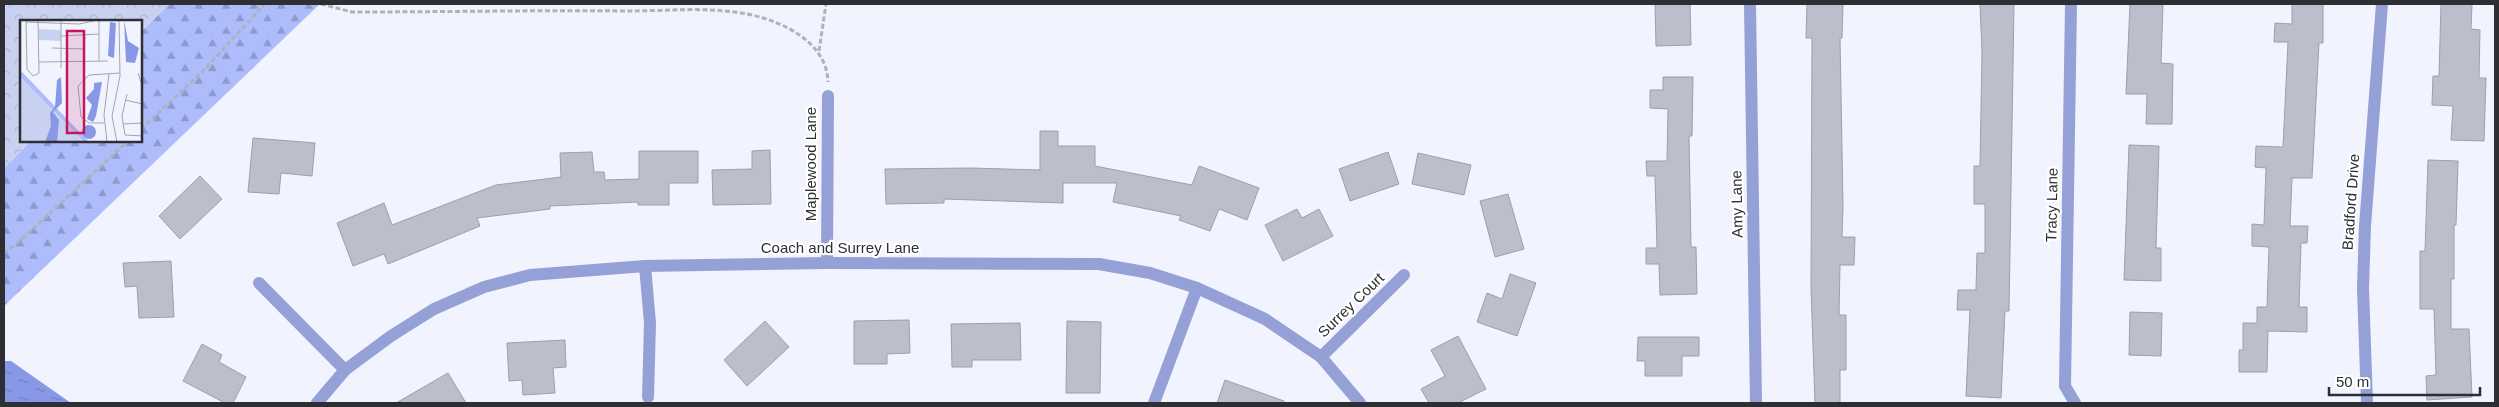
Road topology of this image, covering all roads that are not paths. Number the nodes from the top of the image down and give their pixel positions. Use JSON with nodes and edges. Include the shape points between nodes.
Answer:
{"nodes":[{"id":1,"x":1750,"y":4,"type":"edge"},
{"id":2,"x":2071,"y":4,"type":"edge"},
{"id":3,"x":2382,"y":4,"type":"edge"},
{"id":4,"x":828,"y":96,"type":"road end"},
{"id":5,"x":827,"y":263,"type":"junction"},
{"id":6,"x":645,"y":266,"type":"junction"},
{"id":7,"x":1404,"y":275,"type":"dead end"},
{"id":8,"x":258,"y":284,"type":"dead end"},
{"id":9,"x":1197,"y":288,"type":"junction"},
{"id":10,"x":1321,"y":357,"type":"junction"},
{"id":11,"x":345,"y":370,"type":"junction"},
{"id":12,"x":648,"y":397,"type":"dead end"},
{"id":13,"x":317,"y":403,"type":"edge"},
{"id":14,"x":1154,"y":403,"type":"edge"},
{"id":15,"x":1360,"y":403,"type":"edge"},
{"id":16,"x":1756,"y":403,"type":"edge"},
{"id":17,"x":2075,"y":403,"type":"edge"},
{"id":18,"x":2367,"y":403,"type":"edge"}],
"edges":[{"from":1,"to":16,"type":"street","name":"Amy Lane"},
{"from":2,"to":17,"type":"street","name":"Tracy Lane","via":[[2065,386]]},
{"from":3,"to":18,"type":"street","name":"Bradford Drive","via":[[2363,288]]},
{"from":4,"to":5,"type":"street","name":"Maplewood Lane"},
{"from":5,"to":6,"type":"street","name":"Coach and Surrey Lane"},
{"from":5,"to":9,"type":"street","name":"Coach and Surrey Lane","via":[[1099,264],[1150,273]]},
{"from":6,"to":11,"type":"street","name":"Coach and Surrey Lane","via":[[530,275],[484,287],[434,309]]},
{"from":6,"to":12,"type":"street","via":[[650,323]]},
{"from":7,"to":10,"type":"street","name":"Surrey Court"},
{"from":8,"to":11,"type":"street"},
{"from":9,"to":10,"type":"street","name":"Coach and Surrey Lane","via":[[1265,319]]},
{"from":9,"to":14,"type":"street"},
{"from":10,"to":15,"type":"street","name":"Coach and Surrey Lane"},
{"from":11,"to":13,"type":"street","name":"Coach and Surrey Lane"}]}
